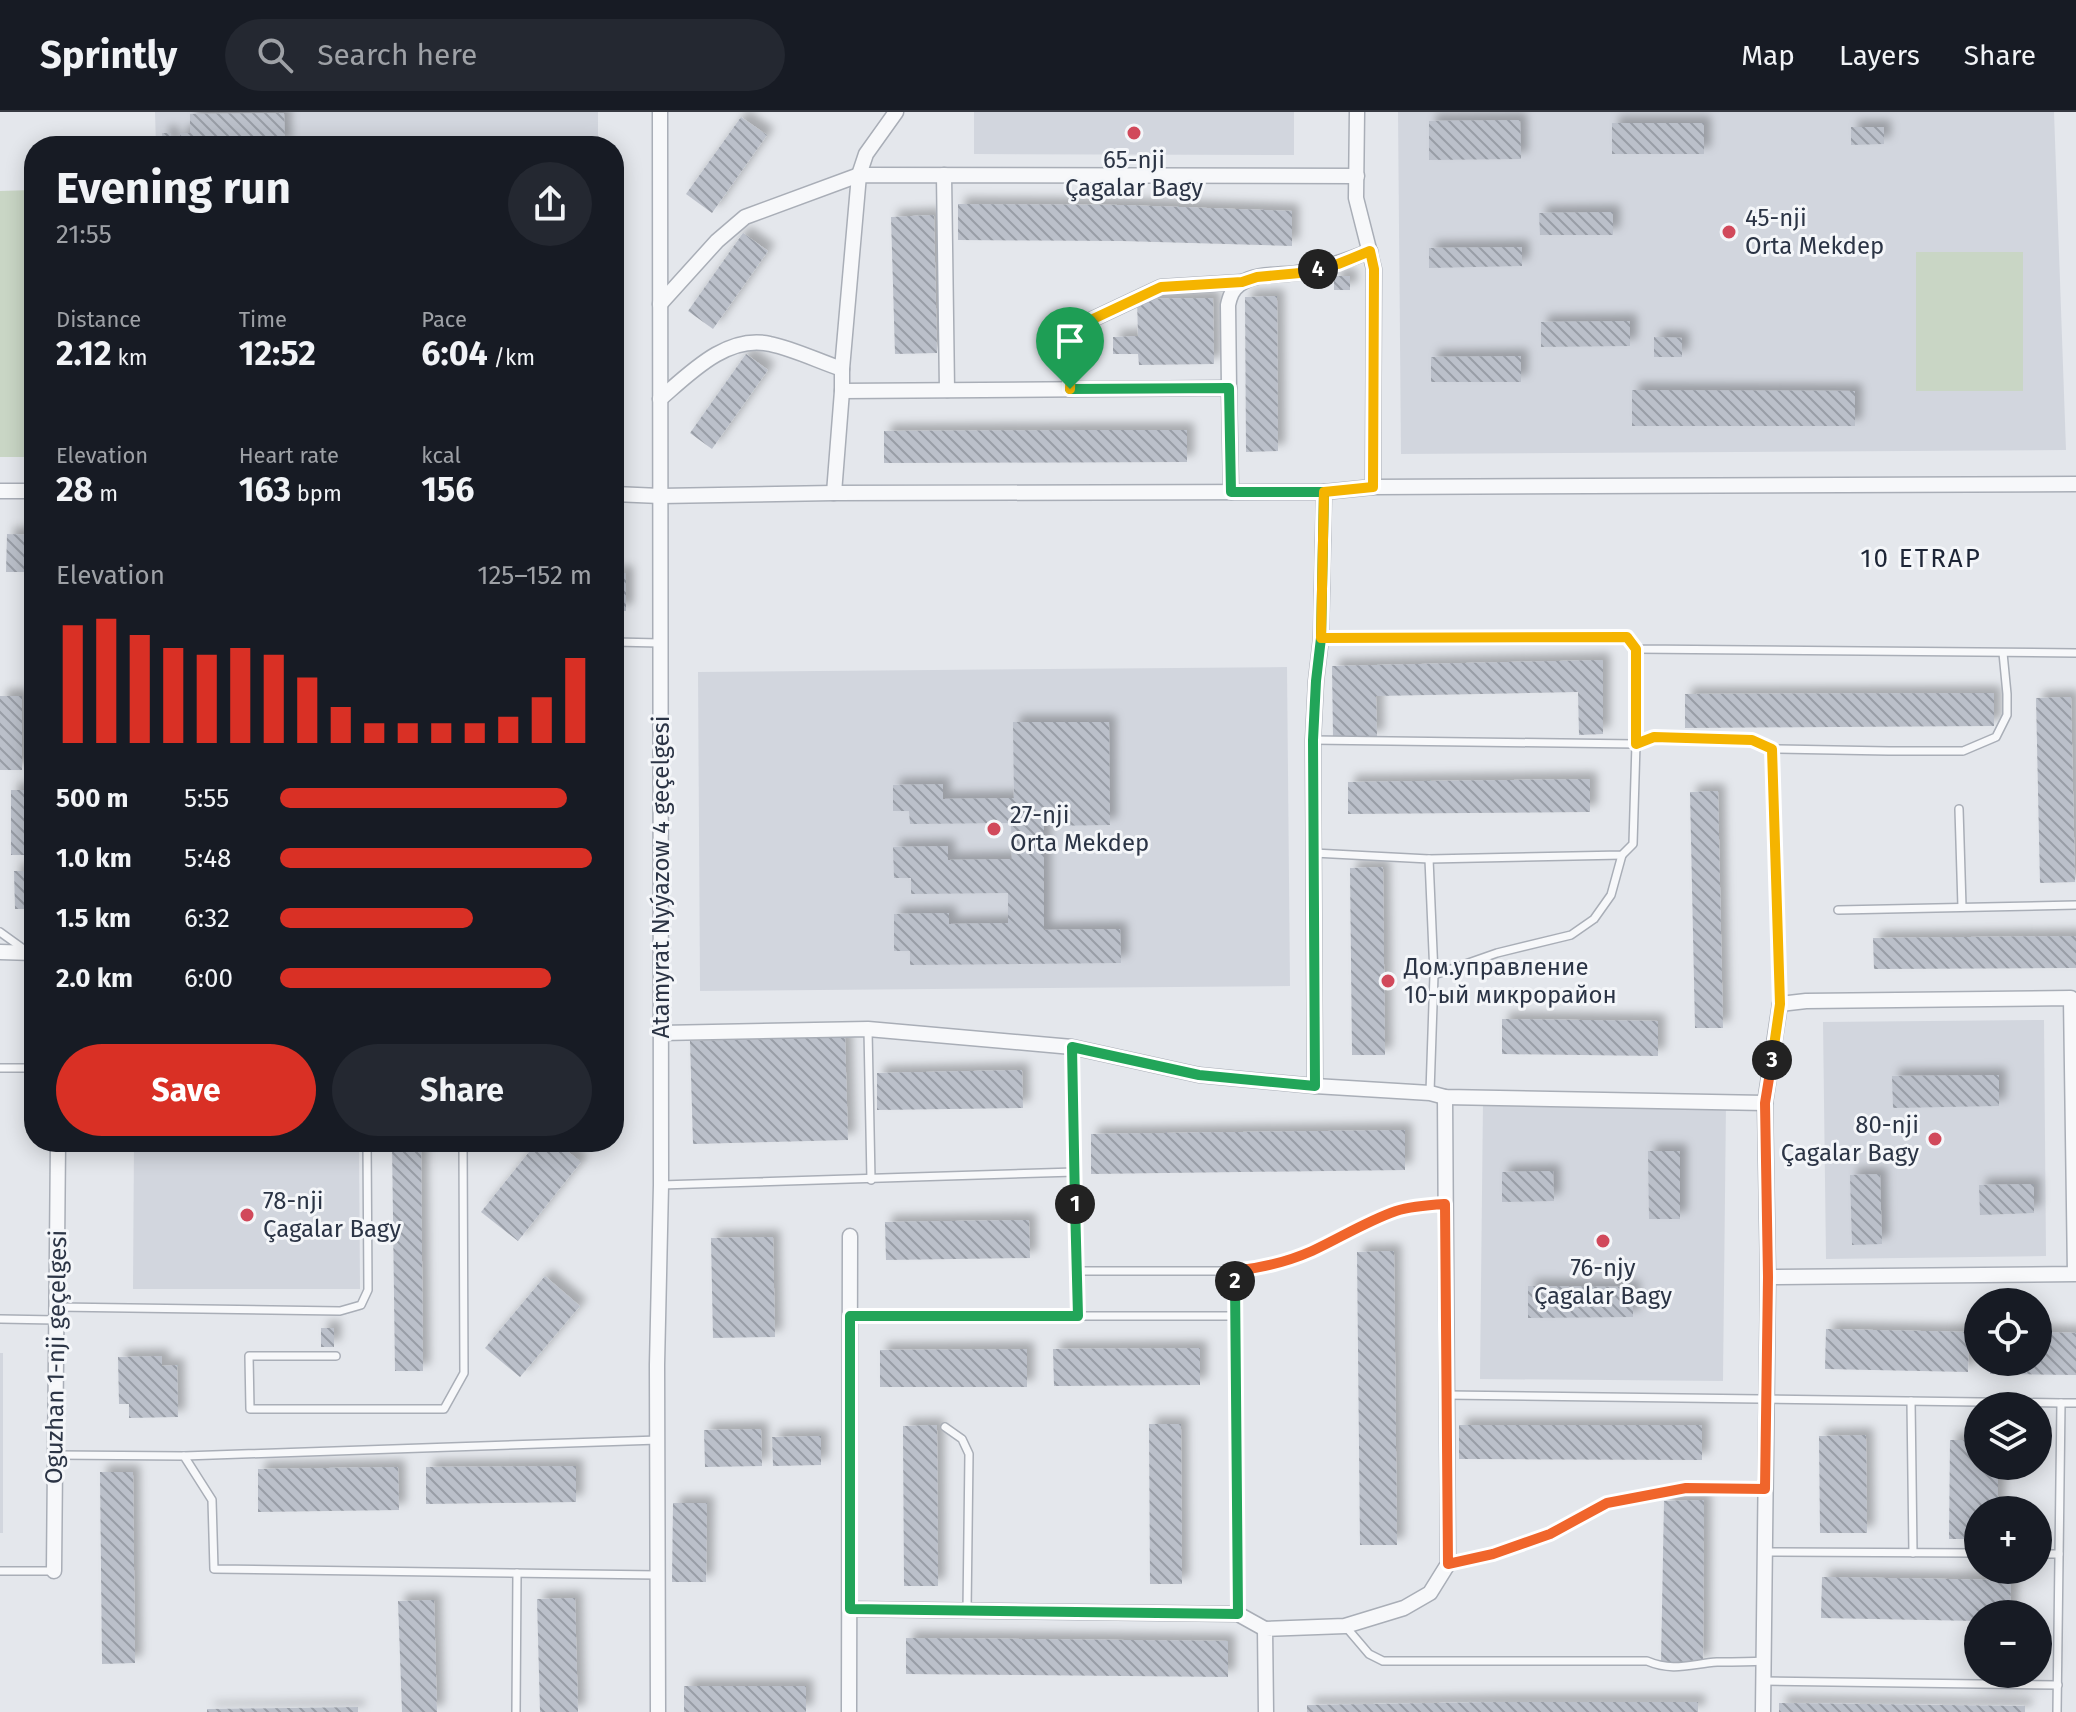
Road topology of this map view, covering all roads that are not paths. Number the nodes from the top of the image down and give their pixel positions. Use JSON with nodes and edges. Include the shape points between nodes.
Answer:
{"nodes":[{"id":1,"x":660,"y":112,"type":"edge"},
{"id":2,"x":896,"y":112,"type":"edge"},
{"id":3,"x":1357,"y":112,"type":"edge"},
{"id":4,"x":859,"y":175,"type":"junction"},
{"id":5,"x":944,"y":175,"type":"junction"},
{"id":6,"x":1357,"y":176,"type":"junction"},
{"id":7,"x":1370,"y":251,"type":"junction"},
{"id":8,"x":1242,"y":282,"type":"junction"},
{"id":9,"x":660,"y":304,"type":"junction"},
{"id":10,"x":842,"y":369,"type":"junction"},
{"id":11,"x":1229,"y":388,"type":"junction"},
{"id":12,"x":1070,"y":389,"type":"junction"},
{"id":13,"x":947,"y":390,"type":"junction"},
{"id":14,"x":842,"y":391,"type":"junction"},
{"id":15,"x":660,"y":399,"type":"junction"},
{"id":16,"x":2076,"y":484,"type":"edge"},
{"id":17,"x":1373,"y":487,"type":"junction"},
{"id":18,"x":0,"y":491,"type":"edge"},
{"id":19,"x":24,"y":491,"type":"edge"},
{"id":20,"x":1231,"y":492,"type":"junction"},
{"id":21,"x":1324,"y":492,"type":"junction"},
{"id":22,"x":834,"y":493,"type":"junction"},
{"id":23,"x":624,"y":494,"type":"edge"},
{"id":24,"x":660,"y":496,"type":"junction"},
{"id":25,"x":1321,"y":638,"type":"junction"},
{"id":26,"x":624,"y":642,"type":"edge"},
{"id":27,"x":661,"y":643,"type":"junction"},
{"id":28,"x":1636,"y":649,"type":"junction"},
{"id":29,"x":2003,"y":653,"type":"junction"},
{"id":30,"x":2076,"y":653,"type":"edge"},
{"id":31,"x":1313,"y":740,"type":"junction"},
{"id":32,"x":1636,"y":744,"type":"junction"},
{"id":33,"x":1772,"y":749,"type":"junction"},
{"id":34,"x":1959,"y":809,"type":"dead end"},
{"id":35,"x":1314,"y":853,"type":"junction"},
{"id":36,"x":1622,"y":855,"type":"junction"},
{"id":37,"x":1429,"y":859,"type":"junction"},
{"id":38,"x":2076,"y":905,"type":"edge"},
{"id":39,"x":1962,"y":907,"type":"junction"},
{"id":40,"x":1838,"y":910,"type":"dead end"},
{"id":41,"x":0,"y":932,"type":"edge"},
{"id":42,"x":24,"y":948,"type":"edge"},
{"id":43,"x":0,"y":952,"type":"edge"},
{"id":44,"x":24,"y":953,"type":"edge"},
{"id":45,"x":1434,"y":975,"type":"junction"},
{"id":46,"x":2073,"y":998,"type":"edge"},
{"id":47,"x":1780,"y":1004,"type":"junction"},
{"id":48,"x":868,"y":1029,"type":"junction"},
{"id":49,"x":661,"y":1033,"type":"junction"},
{"id":50,"x":1072,"y":1047,"type":"junction"},
{"id":51,"x":0,"y":1068,"type":"edge"},
{"id":52,"x":24,"y":1068,"type":"edge"},
{"id":53,"x":1315,"y":1086,"type":"junction"},
{"id":54,"x":1430,"y":1093,"type":"junction"},
{"id":55,"x":1445,"y":1097,"type":"junction"},
{"id":56,"x":1765,"y":1103,"type":"junction"},
{"id":57,"x":58,"y":1152,"type":"edge"},
{"id":58,"x":367,"y":1152,"type":"edge"},
{"id":59,"x":463,"y":1152,"type":"edge"},
{"id":60,"x":1075,"y":1172,"type":"junction"},
{"id":61,"x":871,"y":1180,"type":"junction"},
{"id":62,"x":2075,"y":1182,"type":"edge"},
{"id":63,"x":661,"y":1185,"type":"junction"},
{"id":64,"x":1445,"y":1204,"type":"junction"},
{"id":65,"x":850,"y":1236,"type":"dead end"},
{"id":66,"x":1077,"y":1271,"type":"junction"},
{"id":67,"x":1234,"y":1271,"type":"junction"},
{"id":68,"x":2076,"y":1274,"type":"edge"},
{"id":69,"x":1768,"y":1277,"type":"junction"},
{"id":70,"x":56,"y":1314,"type":"junction"},
{"id":71,"x":850,"y":1316,"type":"junction"},
{"id":72,"x":1078,"y":1316,"type":"junction"},
{"id":73,"x":1236,"y":1316,"type":"junction"},
{"id":74,"x":0,"y":1319,"type":"edge"},
{"id":75,"x":336,"y":1356,"type":"dead end"},
{"id":76,"x":1447,"y":1395,"type":"junction"},
{"id":77,"x":1766,"y":1399,"type":"junction"},
{"id":78,"x":1911,"y":1401,"type":"junction"},
{"id":79,"x":2061,"y":1403,"type":"junction"},
{"id":80,"x":2076,"y":1403,"type":"edge"},
{"id":81,"x":945,"y":1427,"type":"dead end"},
{"id":82,"x":658,"y":1440,"type":"junction"},
{"id":83,"x":55,"y":1455,"type":"junction"},
{"id":84,"x":184,"y":1456,"type":"junction"},
{"id":85,"x":1765,"y":1489,"type":"junction"},
{"id":86,"x":1765,"y":1552,"type":"junction"},
{"id":87,"x":1913,"y":1553,"type":"junction"},
{"id":88,"x":1964,"y":1553,"type":"edge"},
{"id":89,"x":2052,"y":1554,"type":"edge"},
{"id":90,"x":2059,"y":1554,"type":"junction"},
{"id":91,"x":1448,"y":1564,"type":"junction"},
{"id":92,"x":0,"y":1571,"type":"edge"},
{"id":93,"x":54,"y":1571,"type":"joint"},
{"id":94,"x":517,"y":1573,"type":"junction"},
{"id":95,"x":659,"y":1575,"type":"junction"},
{"id":96,"x":850,"y":1609,"type":"junction"},
{"id":97,"x":967,"y":1611,"type":"junction"},
{"id":98,"x":1238,"y":1614,"type":"junction"},
{"id":99,"x":1345,"y":1626,"type":"junction"},
{"id":100,"x":1265,"y":1629,"type":"junction"},
{"id":101,"x":1763,"y":1661,"type":"junction"},
{"id":102,"x":1763,"y":1681,"type":"junction"},
{"id":103,"x":2058,"y":1685,"type":"junction"},
{"id":104,"x":516,"y":1712,"type":"edge"},
{"id":105,"x":658,"y":1712,"type":"edge"},
{"id":106,"x":849,"y":1712,"type":"edge"},
{"id":107,"x":1266,"y":1712,"type":"edge"},
{"id":108,"x":1763,"y":1712,"type":"edge"},
{"id":109,"x":2057,"y":1712,"type":"edge"}],
"edges":[{"from":1,"to":9,"type":"street","name":"Atamyrat Nyýazow 4 geçelgesi"},
{"from":2,"to":4,"type":"street","via":[[866,154]]},
{"from":3,"to":6,"type":"street"},
{"from":4,"to":5,"type":"street"},
{"from":4,"to":9,"type":"street","via":[[745,217]]},
{"from":4,"to":10,"type":"street"},
{"from":5,"to":6,"type":"street"},
{"from":5,"to":13,"type":"street"},
{"from":6,"to":7,"type":"street","via":[[1356,198]]},
{"from":7,"to":8,"type":"street","via":[[1338,264]]},
{"from":7,"to":17,"type":"street"},
{"from":8,"to":11,"type":"street","via":[[1231,292],[1228,305]]},
{"from":8,"to":12,"type":"street","via":[[1161,287],[1093,319],[1072,341]]},
{"from":9,"to":15,"type":"street","name":"Atamyrat Nyýazow 4 geçelgesi"},
{"from":10,"to":14,"type":"street"},
{"from":10,"to":15,"type":"street","via":[[767,343],[736,345],[707,359]]},
{"from":11,"to":12,"type":"street"},
{"from":11,"to":20,"type":"street"},
{"from":12,"to":13,"type":"street"},
{"from":13,"to":14,"type":"street"},
{"from":14,"to":22,"type":"street"},
{"from":15,"to":24,"type":"street","name":"Atamyrat Nyýazow 4 geçelgesi"},
{"from":16,"to":17,"type":"street"},
{"from":17,"to":21,"type":"street"},
{"from":18,"to":19,"type":"street"},
{"from":20,"to":21,"type":"street"},
{"from":20,"to":22,"type":"street"},
{"from":21,"to":25,"type":"street"},
{"from":22,"to":24,"type":"street"},
{"from":23,"to":24,"type":"street"},
{"from":24,"to":27,"type":"street","name":"Atamyrat Nyýazow 4 geçelgesi"},
{"from":25,"to":28,"type":"lane","via":[[1627,637]]},
{"from":25,"to":31,"type":"street"},
{"from":26,"to":27,"type":"lane"},
{"from":27,"to":49,"type":"street","name":"Atamyrat Nyýazow 4 geçelgesi"},
{"from":28,"to":29,"type":"lane"},
{"from":28,"to":32,"type":"lane"},
{"from":29,"to":30,"type":"lane"},
{"from":29,"to":33,"type":"lane","via":[[2007,715],[1996,737],[1963,751]]},
{"from":31,"to":32,"type":"lane"},
{"from":31,"to":35,"type":"street"},
{"from":32,"to":33,"type":"lane","via":[[1654,737],[1752,740]]},
{"from":32,"to":36,"type":"lane","via":[[1633,844]]},
{"from":33,"to":47,"type":"lane"},
{"from":34,"to":39,"type":"lane"},
{"from":35,"to":37,"type":"lane"},
{"from":35,"to":53,"type":"street"},
{"from":36,"to":37,"type":"lane"},
{"from":36,"to":45,"type":"lane","via":[[1611,895],[1594,919],[1571,935]]},
{"from":37,"to":45,"type":"lane"},
{"from":38,"to":39,"type":"lane"},
{"from":39,"to":40,"type":"lane"},
{"from":41,"to":42,"type":"lane"},
{"from":43,"to":44,"type":"street"},
{"from":45,"to":54,"type":"lane"},
{"from":46,"to":47,"type":"street"},
{"from":46,"to":62,"type":"street"},
{"from":47,"to":56,"type":"street"},
{"from":48,"to":49,"type":"street"},
{"from":48,"to":50,"type":"street"},
{"from":48,"to":61,"type":"lane"},
{"from":49,"to":63,"type":"street","name":"Atamyrat Nyýazow 4 geçelgesi"},
{"from":50,"to":53,"type":"street","via":[[1199,1075]]},
{"from":50,"to":60,"type":"lane"},
{"from":51,"to":52,"type":"lane"},
{"from":53,"to":54,"type":"street"},
{"from":54,"to":55,"type":"street"},
{"from":55,"to":56,"type":"street"},
{"from":55,"to":64,"type":"street"},
{"from":56,"to":69,"type":"street"},
{"from":57,"to":70,"type":"street","name":"Oguzhan 1-nji geçelgesi"},
{"from":58,"to":70,"type":"lane","via":[[368,1290],[361,1305],[340,1311]]},
{"from":59,"to":75,"type":"lane","via":[[464,1373],[444,1409],[250,1409],[249,1356]]},
{"from":60,"to":61,"type":"lane"},
{"from":60,"to":66,"type":"lane"},
{"from":61,"to":63,"type":"lane"},
{"from":62,"to":68,"type":"street"},
{"from":63,"to":82,"type":"street","name":"Atamyrat Nyýazow 4 geçelgesi"},
{"from":64,"to":67,"type":"lane","via":[[1397,1211],[1282,1262]]},
{"from":64,"to":76,"type":"street"},
{"from":65,"to":71,"type":"street"},
{"from":66,"to":67,"type":"lane"},
{"from":66,"to":72,"type":"lane"},
{"from":67,"to":73,"type":"lane"},
{"from":68,"to":69,"type":"street"},
{"from":69,"to":77,"type":"street"},
{"from":70,"to":74,"type":"lane"},
{"from":70,"to":83,"type":"street","name":"Oguzhan 1-nji geçelgesi"},
{"from":71,"to":72,"type":"lane"},
{"from":71,"to":96,"type":"street"},
{"from":72,"to":73,"type":"lane"},
{"from":73,"to":98,"type":"lane"},
{"from":76,"to":77,"type":"lane"},
{"from":76,"to":91,"type":"street"},
{"from":77,"to":78,"type":"lane"},
{"from":77,"to":85,"type":"street"},
{"from":78,"to":79,"type":"lane"},
{"from":78,"to":87,"type":"lane"},
{"from":79,"to":80,"type":"lane"},
{"from":79,"to":90,"type":"lane"},
{"from":81,"to":97,"type":"lane","via":[[962,1439],[969,1454]]},
{"from":82,"to":84,"type":"lane"},
{"from":82,"to":95,"type":"street","name":"Atamyrat Nyýazow 4 geçelgesi"},
{"from":83,"to":84,"type":"lane"},
{"from":83,"to":93,"type":"street","name":"Oguzhan 1-nji geçelgesi"},
{"from":84,"to":94,"type":"lane","via":[[212,1500],[214,1569]]},
{"from":85,"to":86,"type":"street"},
{"from":85,"to":91,"type":"lane","via":[[1686,1488],[1607,1503],[1550,1534]]},
{"from":86,"to":87,"type":"lane"},
{"from":86,"to":101,"type":"street"},
{"from":87,"to":88,"type":"lane"},
{"from":89,"to":90,"type":"lane"},
{"from":90,"to":103,"type":"lane"},
{"from":91,"to":99,"type":"street","via":[[1430,1593],[1404,1608]]},
{"from":92,"to":93,"type":"lane"},
{"from":94,"to":95,"type":"lane"},
{"from":94,"to":104,"type":"lane"},
{"from":95,"to":105,"type":"street","name":"Atamyrat Nyýazow 4 geçelgesi"},
{"from":96,"to":97,"type":"street"},
{"from":96,"to":106,"type":"street"},
{"from":97,"to":98,"type":"street"},
{"from":98,"to":100,"type":"street"},
{"from":99,"to":100,"type":"street"},
{"from":99,"to":101,"type":"lane","via":[[1369,1654],[1383,1661],[1647,1661],[1690,1667]]},
{"from":100,"to":107,"type":"street"},
{"from":101,"to":102,"type":"street"},
{"from":102,"to":103,"type":"lane"},
{"from":102,"to":108,"type":"street"},
{"from":103,"to":109,"type":"lane"}]}
